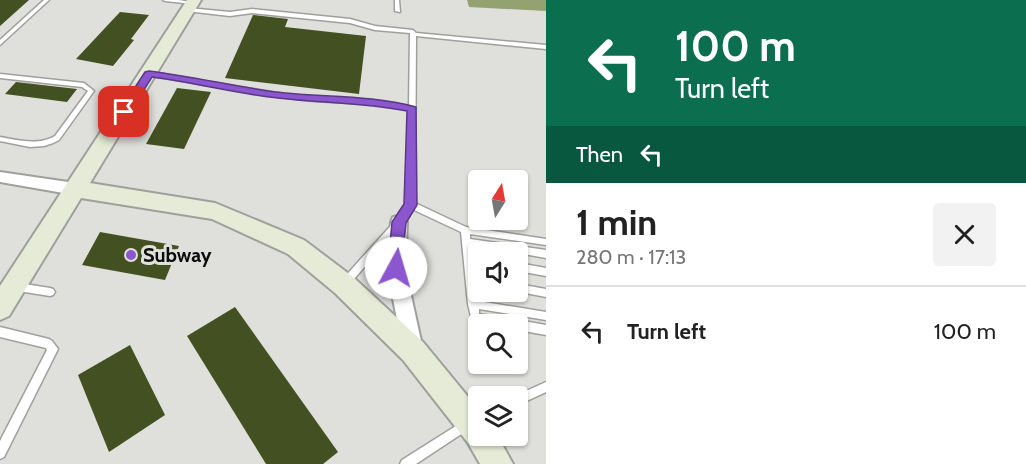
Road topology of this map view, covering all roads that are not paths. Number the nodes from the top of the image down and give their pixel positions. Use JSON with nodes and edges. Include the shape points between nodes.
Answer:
{"nodes":[{"id":1,"x":47,"y":0,"type":"edge"},
{"id":2,"x":165,"y":0,"type":"edge"},
{"id":3,"x":398,"y":0,"type":"edge"},
{"id":4,"x":192,"y":4,"type":"edge"},
{"id":5,"x":398,"y":11,"type":"dead end"},
{"id":6,"x":413,"y":34,"type":"junction"},
{"id":7,"x":1,"y":42,"type":"edge"},
{"id":8,"x":546,"y":47,"type":"edge"},
{"id":9,"x":149,"y":74,"type":"junction"},
{"id":10,"x":0,"y":76,"type":"edge"},
{"id":11,"x":412,"y":109,"type":"junction"},
{"id":12,"x":0,"y":139,"type":"edge"},
{"id":13,"x":0,"y":177,"type":"edge"},
{"id":14,"x":75,"y":189,"type":"junction"},
{"id":15,"x":411,"y":205,"type":"junction"},
{"id":16,"x":399,"y":222,"type":"junction"},
{"id":17,"x":465,"y":230,"type":"junction"},
{"id":18,"x":466,"y":242,"type":"junction"},
{"id":19,"x":546,"y":242,"type":"edge"},
{"id":20,"x":546,"y":254,"type":"edge"},
{"id":21,"x":468,"y":259,"type":"edge"},
{"id":22,"x":528,"y":269,"type":"edge"},
{"id":23,"x":546,"y":272,"type":"edge"},
{"id":24,"x":344,"y":285,"type":"junction"},
{"id":25,"x":14,"y":286,"type":"junction"},
{"id":26,"x":528,"y":290,"type":"edge"},
{"id":27,"x":50,"y":292,"type":"dead end"},
{"id":28,"x":546,"y":293,"type":"edge"},
{"id":29,"x":473,"y":304,"type":"joint"},
{"id":30,"x":0,"y":308,"type":"edge"},
{"id":31,"x":474,"y":314,"type":"edge"},
{"id":32,"x":546,"y":316,"type":"edge"},
{"id":33,"x":528,"y":327,"type":"edge"},
{"id":34,"x":546,"y":330,"type":"edge"},
{"id":35,"x":0,"y":332,"type":"edge"},
{"id":36,"x":413,"y":351,"type":"junction"},
{"id":37,"x":546,"y":387,"type":"edge"},
{"id":38,"x":528,"y":395,"type":"edge"},
{"id":39,"x":468,"y":415,"type":"edge"},
{"id":40,"x":468,"y":431,"type":"edge"},
{"id":41,"x":488,"y":446,"type":"edge"},
{"id":42,"x":0,"y":453,"type":"edge"},
{"id":43,"x":406,"y":464,"type":"edge"},
{"id":44,"x":497,"y":464,"type":"edge"}],
"edges":[{"from":1,"to":7,"type":"lane"},
{"from":2,"to":4,"type":"lane"},
{"from":3,"to":5,"type":"lane"},
{"from":4,"to":6,"type":"lane","via":[[230,14],[252,11],[339,20]]},
{"from":4,"to":9,"type":"main road"},
{"from":6,"to":8,"type":"lane"},
{"from":6,"to":11,"type":"lane"},
{"from":9,"to":11,"type":"lane","via":[[268,94]]},
{"from":9,"to":14,"type":"main road"},
{"from":10,"to":12,"type":"lane","via":[[84,85],[91,90],[57,138],[50,142],[41,145]]},
{"from":11,"to":15,"type":"lane"},
{"from":13,"to":14,"type":"street"},
{"from":14,"to":24,"type":"main road","via":[[215,212],[296,247]]},
{"from":14,"to":25,"type":"main road"},
{"from":15,"to":16,"type":"lane"},
{"from":15,"to":17,"type":"lane"},
{"from":16,"to":24,"type":"lane"},
{"from":16,"to":36,"type":"street","via":[[396,268]]},
{"from":17,"to":18,"type":"lane"},
{"from":17,"to":19,"type":"lane"},
{"from":18,"to":20,"type":"lane"},
{"from":18,"to":21,"type":"lane"},
{"from":22,"to":23,"type":"lane"},
{"from":24,"to":36,"type":"main road"},
{"from":25,"to":27,"type":"lane"},
{"from":25,"to":30,"type":"main road"},
{"from":26,"to":28,"type":"lane"},
{"from":29,"to":31,"type":"lane"},
{"from":29,"to":32,"type":"lane"},
{"from":33,"to":34,"type":"lane"},
{"from":35,"to":42,"type":"lane","via":[[49,344],[53,349]]},
{"from":36,"to":39,"type":"main road"},
{"from":37,"to":38,"type":"lane"},
{"from":40,"to":43,"type":"lane"},
{"from":41,"to":44,"type":"main road"}]}
